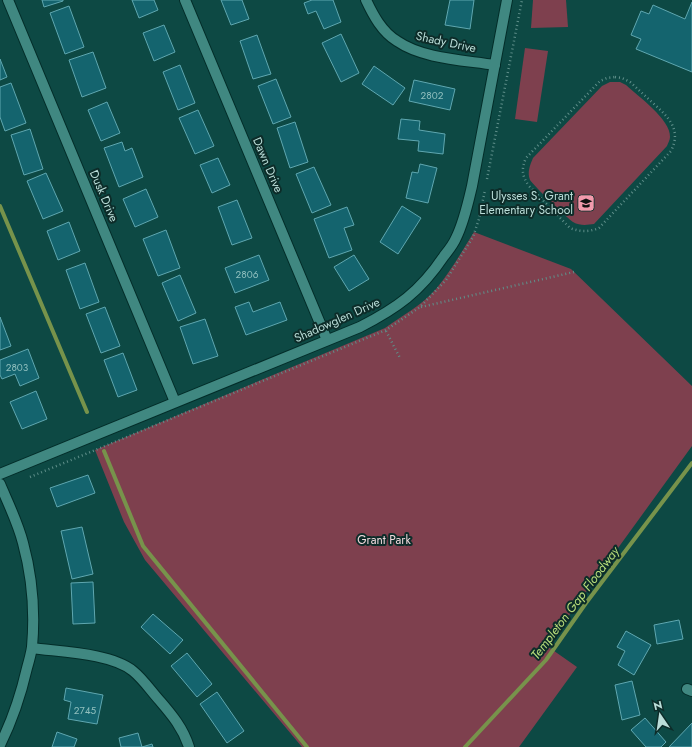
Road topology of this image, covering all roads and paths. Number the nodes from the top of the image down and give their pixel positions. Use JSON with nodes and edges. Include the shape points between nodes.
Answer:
{"nodes":[{"id":1,"x":8,"y":0,"type":"edge"},
{"id":2,"x":185,"y":0,"type":"edge"},
{"id":3,"x":366,"y":0,"type":"edge"},
{"id":4,"x":507,"y":0,"type":"edge"},
{"id":5,"x":522,"y":0,"type":"edge"},
{"id":6,"x":495,"y":65,"type":"junction"},
{"id":7,"x":487,"y":180,"type":"dead end"},
{"id":8,"x":528,"y":186,"type":"joint"},
{"id":9,"x":485,"y":188,"type":"dead end"},
{"id":10,"x":574,"y":272,"type":"dead end"},
{"id":11,"x":420,"y":307,"type":"junction"},
{"id":12,"x":415,"y":308,"type":"dead end"},
{"id":13,"x":385,"y":329,"type":"junction"},
{"id":14,"x":327,"y":340,"type":"junction"},
{"id":15,"x":400,"y":358,"type":"dead end"},
{"id":16,"x":176,"y":402,"type":"junction"},
{"id":17,"x":0,"y":474,"type":"edge"},
{"id":18,"x":30,"y":477,"type":"dead end"},
{"id":19,"x":0,"y":484,"type":"edge"},
{"id":20,"x":32,"y":648,"type":"junction"},
{"id":21,"x":0,"y":745,"type":"edge"},
{"id":22,"x":189,"y":747,"type":"edge"}],
"edges":[{"from":1,"to":16,"type":"street","name":"Dusk Drive"},
{"from":2,"to":14,"type":"street","name":"Dawn Drive"},
{"from":3,"to":6,"type":"street","name":"Shady Drive","via":[[382,28],[396,41],[413,50]]},
{"from":4,"to":6,"type":"street","name":"Shadowglen Drive"},
{"from":5,"to":7,"type":"path"},
{"from":6,"to":14,"type":"street","name":"Shadowglen Drive","via":[[472,186],[456,238],[424,283],[407,299],[373,320]]},
{"from":8,"to":8,"type":"path","via":[[570,228],[591,232],[599,228],[671,151],[675,135],[670,120],[630,82],[622,78],[607,78],[600,81],[526,158],[522,171]]},
{"from":9,"to":11,"type":"path","via":[[473,237],[446,280]]},
{"from":10,"to":11,"type":"path"},
{"from":11,"to":12,"type":"path"},
{"from":11,"to":13,"type":"path"},
{"from":13,"to":15,"type":"path"},
{"from":13,"to":18,"type":"path"},
{"from":14,"to":16,"type":"street","name":"Shadowglen Drive"},
{"from":16,"to":17,"type":"street","name":"Shadowglen Drive"},
{"from":19,"to":20,"type":"street","via":[[23,544],[29,574]]},
{"from":20,"to":21,"type":"street","via":[[24,682]]},
{"from":20,"to":22,"type":"street","via":[[96,656],[125,666],[141,678],[178,723]]}]}
